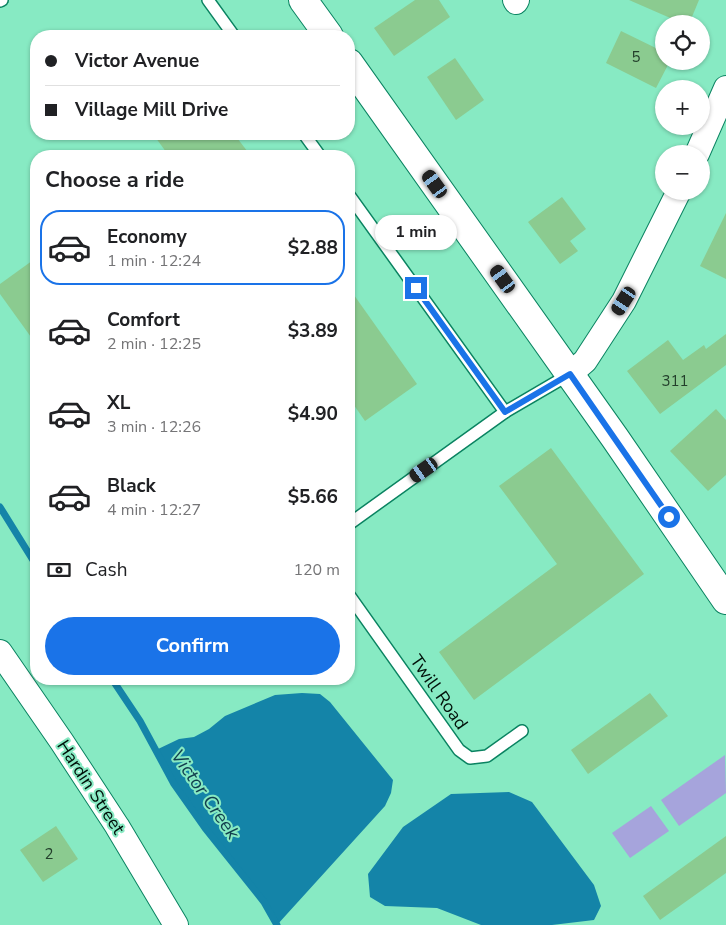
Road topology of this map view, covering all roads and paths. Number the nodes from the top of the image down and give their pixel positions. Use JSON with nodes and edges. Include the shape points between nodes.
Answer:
{"nodes":[{"id":1,"x":208,"y":0,"type":"edge"},
{"id":2,"x":303,"y":0,"type":"edge"},
{"id":3,"x":230,"y":30,"type":"edge"},
{"id":4,"x":325,"y":30,"type":"edge"},
{"id":5,"x":355,"y":71,"type":"edge"},
{"id":6,"x":726,"y":88,"type":"edge"},
{"id":7,"x":701,"y":145,"type":"edge"},
{"id":8,"x":674,"y":200,"type":"edge"},
{"id":9,"x":355,"y":204,"type":"edge"},
{"id":10,"x":570,"y":374,"type":"junction"},
{"id":11,"x":505,"y":412,"type":"junction"},
{"id":12,"x":355,"y":520,"type":"edge"},
{"id":13,"x":725,"y":595,"type":"edge"},
{"id":14,"x":355,"y":603,"type":"edge"},
{"id":15,"x":0,"y":652,"type":"edge"},
{"id":16,"x":522,"y":731,"type":"dead end"},
{"id":17,"x":176,"y":925,"type":"edge"}],
"edges":[{"from":1,"to":3,"type":"lane"},
{"from":2,"to":4,"type":"street"},
{"from":5,"to":10,"type":"street"},
{"from":6,"to":7,"type":"street"},
{"from":8,"to":10,"type":"street","via":[[624,301],[585,361]]},
{"from":9,"to":11,"type":"lane"},
{"from":10,"to":11,"type":"lane"},
{"from":10,"to":13,"type":"street"},
{"from":11,"to":12,"type":"lane"},
{"from":14,"to":16,"type":"lane","name":"Twill Road","via":[[459,750],[470,758],[487,756]]},
{"from":15,"to":17,"type":"street","name":"Hardin Street","via":[[117,826]]}]}
